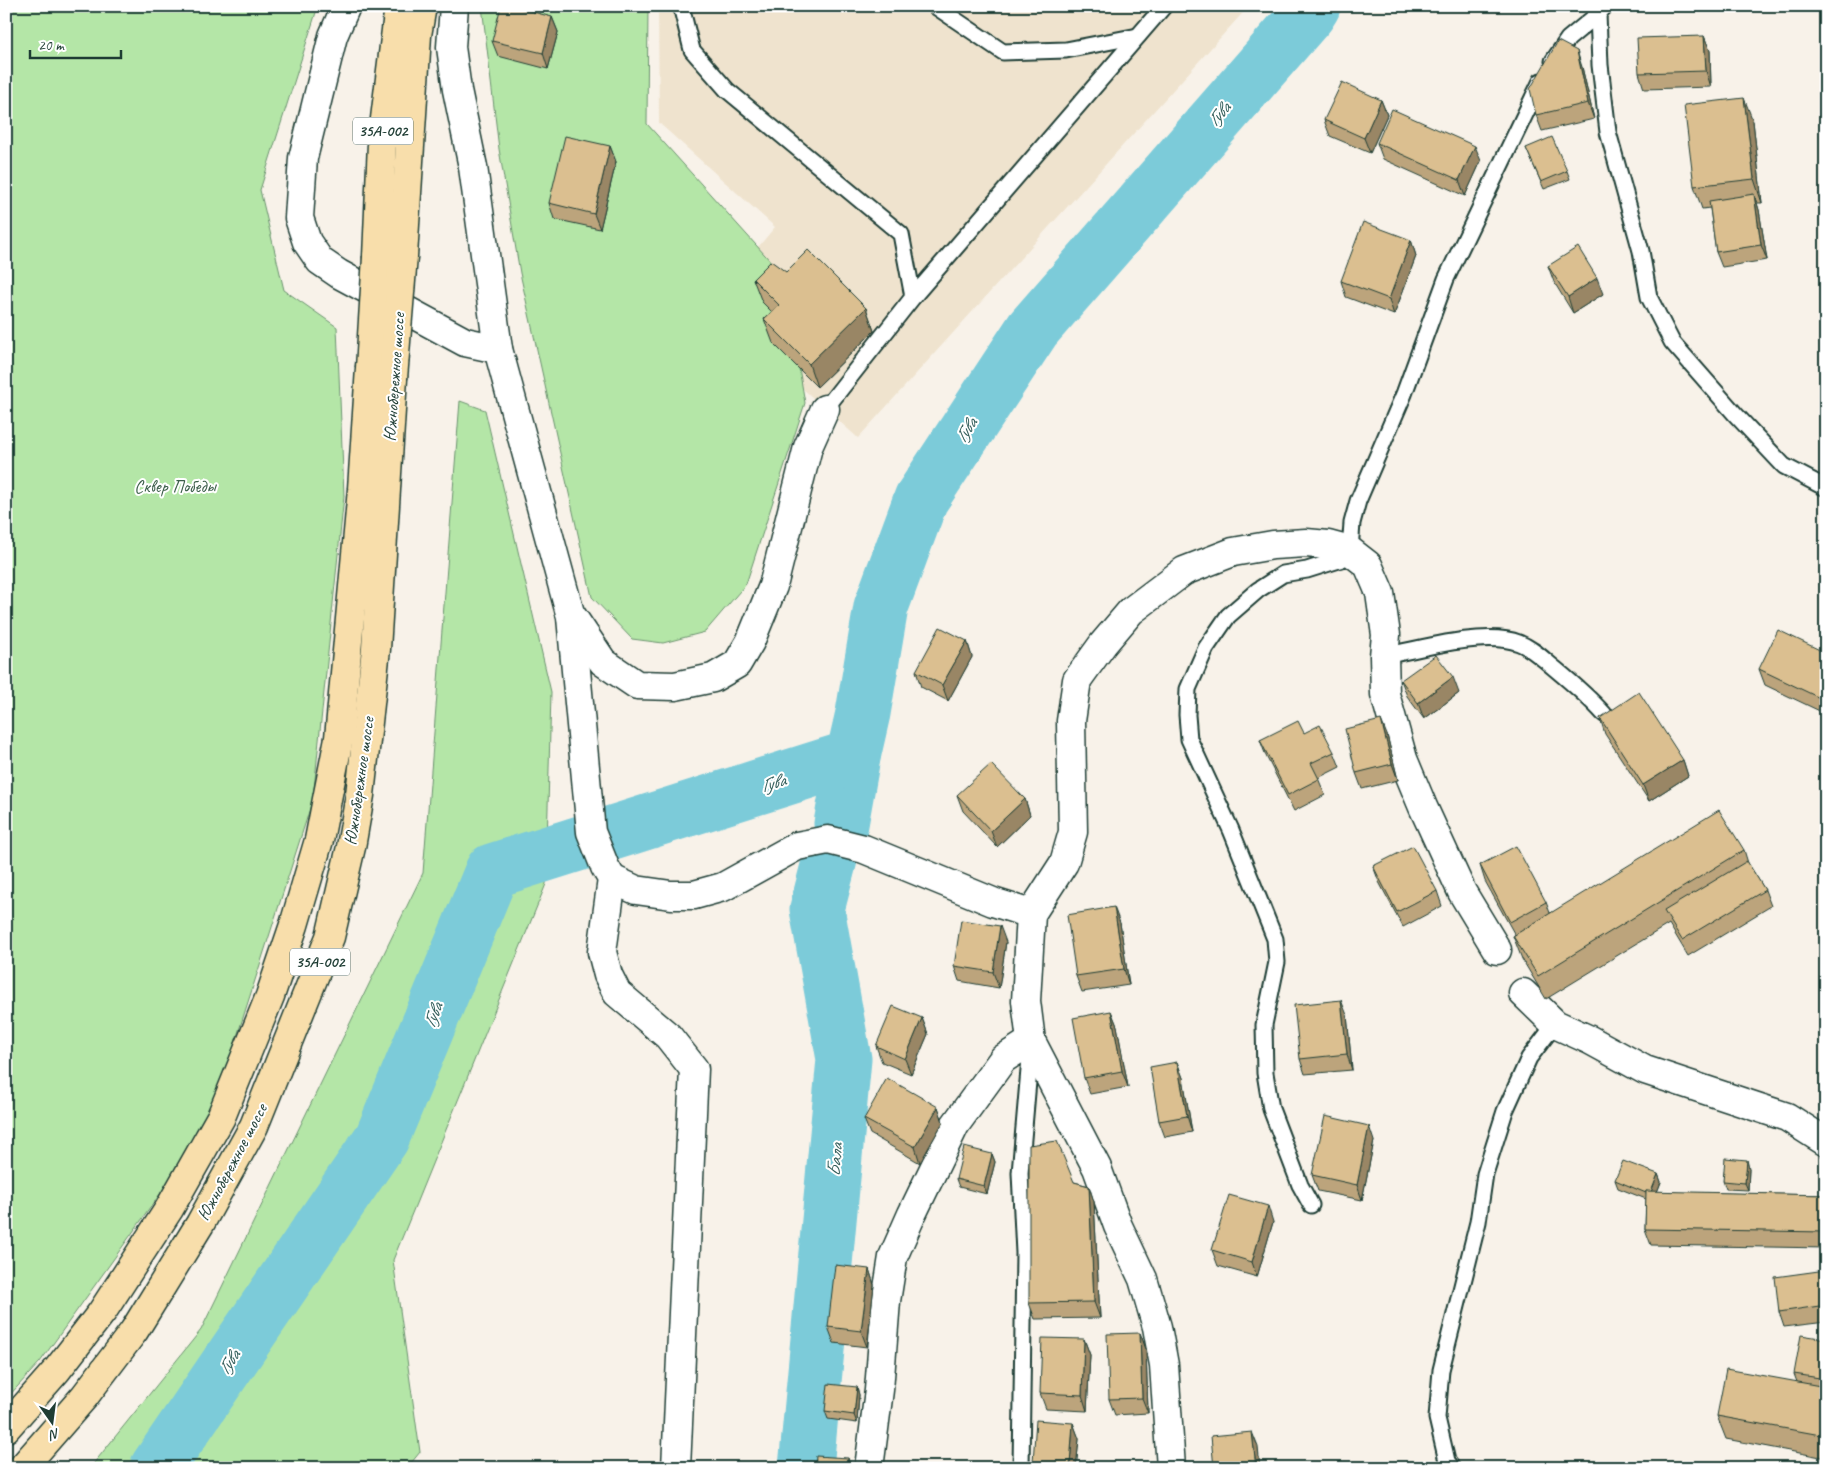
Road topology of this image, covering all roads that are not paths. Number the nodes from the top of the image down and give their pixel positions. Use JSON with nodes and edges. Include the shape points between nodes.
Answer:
{"nodes":[{"id":1,"x":346,"y":6,"type":"edge"},
{"id":2,"x":398,"y":6,"type":"edge"},
{"id":3,"x":422,"y":6,"type":"edge"},
{"id":4,"x":454,"y":6,"type":"edge"},
{"id":5,"x":681,"y":6,"type":"edge"},
{"id":6,"x":935,"y":6,"type":"edge"},
{"id":7,"x":1164,"y":6,"type":"edge"},
{"id":8,"x":1602,"y":10,"type":"edge"},
{"id":9,"x":1138,"y":36,"type":"junction"},
{"id":10,"x":390,"y":256,"type":"junction"},
{"id":11,"x":913,"y":297,"type":"junction"},
{"id":12,"x":498,"y":350,"type":"junction"},
{"id":13,"x":381,"y":373,"type":"junction"},
{"id":14,"x":825,"y":409,"type":"joint"},
{"id":15,"x":1826,"y":488,"type":"edge"},
{"id":16,"x":1350,"y":551,"type":"junction"},
{"id":17,"x":570,"y":613,"type":"junction"},
{"id":18,"x":1384,"y":656,"type":"junction"},
{"id":19,"x":1604,"y":714,"type":"edge"},
{"id":20,"x":608,"y":873,"type":"junction"},
{"id":21,"x":1031,"y":914,"type":"junction"},
{"id":22,"x":1497,"y":950,"type":"dead end"},
{"id":23,"x":1522,"y":993,"type":"dead end"},
{"id":24,"x":1555,"y":1024,"type":"junction"},
{"id":25,"x":1032,"y":1041,"type":"junction"},
{"id":26,"x":1826,"y":1142,"type":"edge"},
{"id":27,"x":1311,"y":1205,"type":"dead end"},
{"id":28,"x":6,"y":1428,"type":"edge"},
{"id":29,"x":22,"y":1468,"type":"edge"},
{"id":30,"x":676,"y":1468,"type":"edge"},
{"id":31,"x":869,"y":1468,"type":"edge"},
{"id":32,"x":1021,"y":1468,"type":"edge"},
{"id":33,"x":1171,"y":1468,"type":"edge"},
{"id":34,"x":1452,"y":1468,"type":"edge"}],
"edges":[{"from":1,"to":12,"type":"street","via":[[332,36],[303,158],[299,218],[306,242],[320,261],[339,274],[465,342]]},
{"from":2,"to":10,"type":"highway","name":"Южнобережное шоссе","number":"35А-002","via":[[382,142]]},
{"from":3,"to":10,"type":"highway","name":"Южнобережное шоссе","number":"35А-002"},
{"from":4,"to":12,"type":"street","via":[[451,48],[473,167]]},
{"from":5,"to":11,"type":"lane","via":[[692,50],[727,90],[901,234]]},
{"from":6,"to":9,"type":"lane","via":[[1002,52],[1066,50]]},
{"from":7,"to":9,"type":"lane"},
{"from":8,"to":15,"type":"lane","via":[[1600,65],[1608,132],[1649,297],[1672,342],[1736,415],[1784,466]]},
{"from":8,"to":16,"type":"lane","via":[[1568,39],[1545,73],[1446,279],[1404,394],[1358,501]]},
{"from":9,"to":11,"type":"lane"},
{"from":10,"to":13,"type":"highway","name":"Южнобережное шоссе","number":"35А-002","bridge":true},
{"from":11,"to":14,"type":"lane"},
{"from":12,"to":17,"type":"street"},
{"from":13,"to":28,"type":"highway","name":"Южнобережное шоссе","number":"35А-002","via":[[362,489],[339,738],[319,840],[270,996],[221,1117],[169,1209],[102,1312]]},
{"from":13,"to":29,"type":"highway","name":"Южнобережное шоссе","number":"35А-002","via":[[376,649],[360,795],[330,937],[254,1126],[200,1224],[134,1331],[84,1397]]},
{"from":14,"to":17,"type":"street","via":[[808,447],[773,586],[750,642],[737,664],[713,678],[675,686],[637,685],[603,662]]},
{"from":16,"to":18,"type":"street","via":[[1368,565],[1380,593],[1386,635]]},
{"from":16,"to":21,"type":"street","via":[[1306,543],[1273,544],[1233,552],[1184,571],[1130,612],[1077,680],[1071,721],[1072,832],[1064,863]]},
{"from":16,"to":27,"type":"lane","via":[[1342,559],[1283,574],[1258,590],[1228,616],[1206,648],[1188,689],[1189,738],[1275,939],[1278,962],[1264,1025],[1265,1073],[1271,1109]]},
{"from":17,"to":20,"type":"street","via":[[591,832]]},
{"from":18,"to":19,"type":"lane","via":[[1482,639],[1518,642],[1585,693]]},
{"from":18,"to":22,"type":"street","via":[[1385,694],[1403,759],[1462,892]]},
{"from":20,"to":21,"type":"street","via":[[636,890],[671,895],[694,894],[724,887],[797,846],[828,840],[864,849],[993,902]]},
{"from":20,"to":30,"type":"street","via":[[602,952],[608,975],[617,993],[668,1036],[694,1069]]},
{"from":21,"to":25,"type":"street","via":[[1026,1001]]},
{"from":23,"to":24,"type":"street"},
{"from":24,"to":26,"type":"street","via":[[1645,1070],[1787,1117]]},
{"from":24,"to":34,"type":"lane","via":[[1530,1058],[1505,1111],[1485,1174],[1478,1222],[1441,1370],[1437,1418],[1447,1462]]},
{"from":25,"to":31,"type":"street","via":[[1003,1059],[956,1125],[893,1257]]},
{"from":25,"to":32,"type":"lane","via":[[1020,1173],[1024,1253]]},
{"from":25,"to":33,"type":"street","via":[[1097,1168],[1142,1279],[1157,1327],[1164,1365]]}]}
